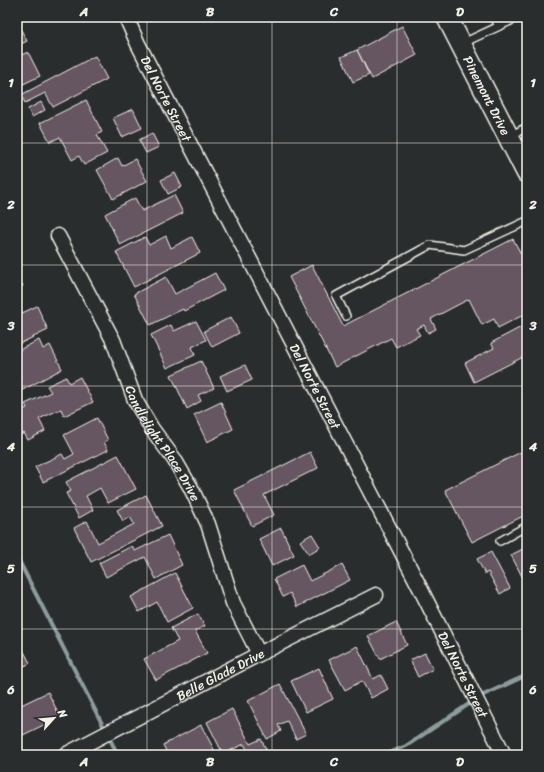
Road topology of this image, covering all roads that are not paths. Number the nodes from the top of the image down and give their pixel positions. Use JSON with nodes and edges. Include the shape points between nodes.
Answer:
{"nodes":[{"id":1,"x":126,"y":17,"type":"edge"},
{"id":2,"x":447,"y":17,"type":"edge"},
{"id":3,"x":494,"y":17,"type":"edge"},
{"id":4,"x":519,"y":17,"type":"edge"},
{"id":5,"x":499,"y":26,"type":"junction"},
{"id":6,"x":461,"y":44,"type":"junction"},
{"id":7,"x":527,"y":127,"type":"edge"},
{"id":8,"x":508,"y":137,"type":"junction"},
{"id":9,"x":527,"y":173,"type":"edge"},
{"id":10,"x":527,"y":221,"type":"edge"},
{"id":11,"x":58,"y":236,"type":"dead end"},
{"id":12,"x":346,"y":316,"type":"dead end"},
{"id":13,"x":527,"y":526,"type":"edge"},
{"id":14,"x":500,"y":541,"type":"dead end"},
{"id":15,"x":376,"y":595,"type":"dead end"},
{"id":16,"x":259,"y":654,"type":"junction"},
{"id":17,"x":65,"y":755,"type":"edge"},
{"id":18,"x":504,"y":755,"type":"edge"}],
"edges":[{"from":1,"to":18,"type":"street","name":"Del Norte Street"},
{"from":2,"to":6,"type":"main road","name":"Pinemont Drive"},
{"from":3,"to":5,"type":"lane"},
{"from":4,"to":5,"type":"lane"},
{"from":5,"to":6,"type":"lane"},
{"from":6,"to":8,"type":"main road","name":"Pinemont Drive"},
{"from":7,"to":8,"type":"lane"},
{"from":8,"to":9,"type":"main road","name":"Pinemont Drive"},
{"from":10,"to":12,"type":"lane","via":[[464,250],[430,246],[336,296]]},
{"from":11,"to":16,"type":"street","name":"Candlelight Place Drive","via":[[113,340],[135,400],[191,488],[208,524],[233,603]]},
{"from":13,"to":14,"type":"lane"},
{"from":15,"to":16,"type":"street","name":"Belle Glade Drive"},
{"from":16,"to":17,"type":"street","name":"Belle Glade Drive"}]}
